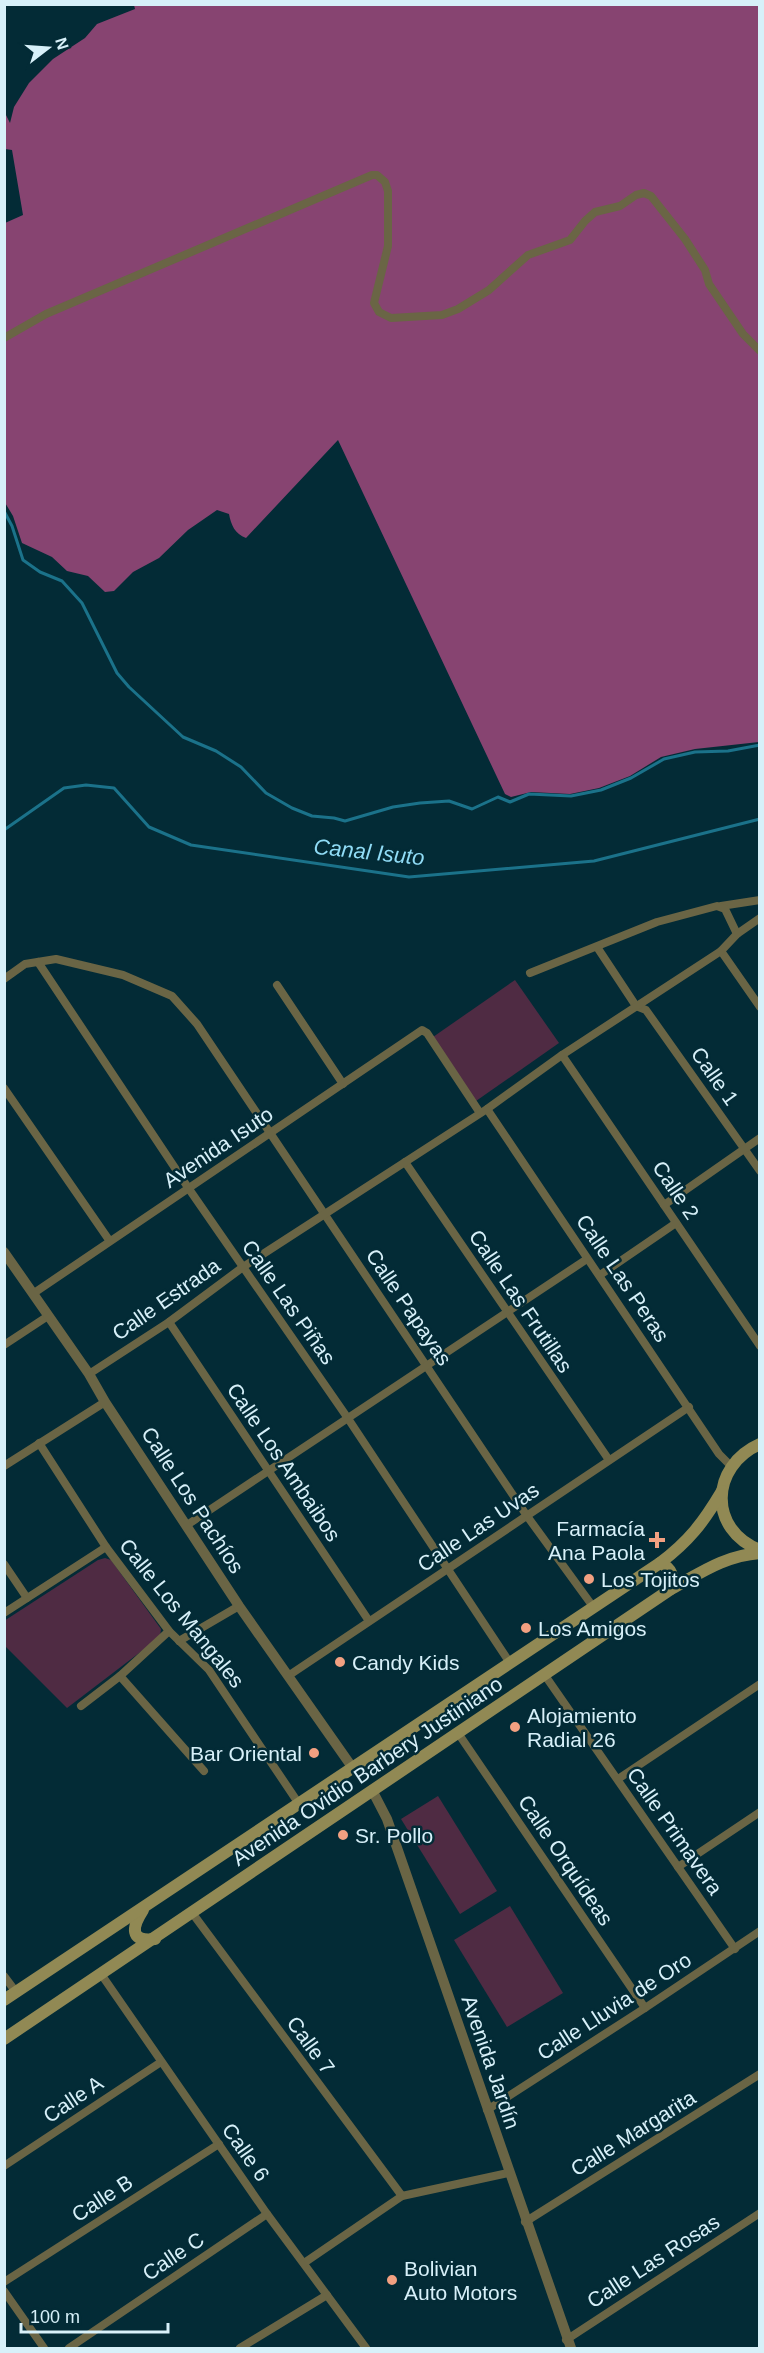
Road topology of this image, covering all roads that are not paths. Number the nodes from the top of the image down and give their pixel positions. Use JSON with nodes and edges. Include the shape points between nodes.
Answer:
{"nodes":[{"id":1,"x":4,"y":338,"type":"edge"},
{"id":2,"x":759,"y":351,"type":"edge"},
{"id":3,"x":759,"y":900,"type":"edge"},
{"id":4,"x":721,"y":906,"type":"junction"},
{"id":5,"x":759,"y":918,"type":"edge"},
{"id":6,"x":737,"y":934,"type":"junction"},
{"id":7,"x":597,"y":947,"type":"junction"},
{"id":8,"x":721,"y":951,"type":"junction"},
{"id":9,"x":38,"y":962,"type":"junction"},
{"id":10,"x":530,"y":973,"type":"dead end"},
{"id":11,"x":4,"y":979,"type":"edge"},
{"id":12,"x":277,"y":985,"type":"dead end"},
{"id":13,"x":636,"y":1006,"type":"junction"},
{"id":14,"x":759,"y":1007,"type":"edge"},
{"id":15,"x":422,"y":1030,"type":"joint"},
{"id":16,"x":562,"y":1055,"type":"junction"},
{"id":17,"x":343,"y":1084,"type":"junction"},
{"id":18,"x":4,"y":1088,"type":"edge"},
{"id":19,"x":484,"y":1111,"type":"junction"},
{"id":20,"x":270,"y":1134,"type":"junction"},
{"id":21,"x":759,"y":1138,"type":"edge"},
{"id":22,"x":744,"y":1148,"type":"junction"},
{"id":23,"x":405,"y":1162,"type":"junction"},
{"id":24,"x":759,"y":1171,"type":"edge"},
{"id":25,"x":189,"y":1189,"type":"junction"},
{"id":26,"x":664,"y":1205,"type":"junction"},
{"id":27,"x":324,"y":1214,"type":"junction"},
{"id":28,"x":676,"y":1223,"type":"junction"},
{"id":29,"x":109,"y":1240,"type":"junction"},
{"id":30,"x":4,"y":1252,"type":"edge"},
{"id":31,"x":587,"y":1259,"type":"junction"},
{"id":32,"x":243,"y":1267,"type":"junction"},
{"id":33,"x":600,"y":1275,"type":"junction"},
{"id":34,"x":34,"y":1293,"type":"junction"},
{"id":35,"x":506,"y":1312,"type":"junction"},
{"id":36,"x":48,"y":1316,"type":"junction"},
{"id":37,"x":169,"y":1322,"type":"junction"},
{"id":38,"x":4,"y":1345,"type":"edge"},
{"id":39,"x":759,"y":1346,"type":"edge"},
{"id":40,"x":426,"y":1364,"type":"junction"},
{"id":41,"x":89,"y":1374,"type":"junction"},
{"id":42,"x":105,"y":1402,"type":"junction"},
{"id":43,"x":689,"y":1407,"type":"junction"},
{"id":44,"x":346,"y":1417,"type":"junction"},
{"id":45,"x":39,"y":1443,"type":"junction"},
{"id":46,"x":759,"y":1444,"type":"edge"},
{"id":47,"x":609,"y":1460,"type":"junction"},
{"id":48,"x":4,"y":1466,"type":"edge"},
{"id":49,"x":731,"y":1466,"type":"junction"},
{"id":50,"x":267,"y":1470,"type":"junction"},
{"id":51,"x":722,"y":1491,"type":"junction"},
{"id":52,"x":527,"y":1516,"type":"junction"},
{"id":53,"x":187,"y":1525,"type":"junction"},
{"id":54,"x":106,"y":1547,"type":"junction"},
{"id":55,"x":759,"y":1552,"type":"edge"},
{"id":56,"x":660,"y":1563,"type":"junction"},
{"id":57,"x":4,"y":1564,"type":"edge"},
{"id":58,"x":447,"y":1569,"type":"junction"},
{"id":59,"x":671,"y":1589,"type":"junction"},
{"id":60,"x":27,"y":1598,"type":"junction"},
{"id":61,"x":239,"y":1606,"type":"junction"},
{"id":62,"x":594,"y":1608,"type":"junction"},
{"id":63,"x":4,"y":1613,"type":"edge"},
{"id":64,"x":369,"y":1621,"type":"junction"},
{"id":65,"x":169,"y":1631,"type":"junction"},
{"id":66,"x":179,"y":1641,"type":"junction"},
{"id":67,"x":510,"y":1663,"type":"junction"},
{"id":68,"x":544,"y":1674,"type":"junction"},
{"id":69,"x":120,"y":1676,"type":"junction"},
{"id":70,"x":288,"y":1676,"type":"junction"},
{"id":71,"x":759,"y":1684,"type":"edge"},
{"id":72,"x":81,"y":1706,"type":"dead end"},
{"id":73,"x":458,"y":1733,"type":"junction"},
{"id":74,"x":352,"y":1767,"type":"junction"},
{"id":75,"x":204,"y":1771,"type":"dead end"},
{"id":76,"x":618,"y":1779,"type":"junction"},
{"id":77,"x":372,"y":1790,"type":"junction"},
{"id":78,"x":299,"y":1804,"type":"junction"},
{"id":79,"x":759,"y":1812,"type":"edge"},
{"id":80,"x":678,"y":1867,"type":"junction"},
{"id":81,"x":145,"y":1907,"type":"junction"},
{"id":82,"x":193,"y":1914,"type":"junction"},
{"id":83,"x":112,"y":1929,"type":"junction"},
{"id":84,"x":759,"y":1931,"type":"edge"},
{"id":85,"x":155,"y":1939,"type":"junction"},
{"id":86,"x":735,"y":1948,"type":"junction"},
{"id":87,"x":126,"y":1956,"type":"junction"},
{"id":88,"x":101,"y":1974,"type":"junction"},
{"id":89,"x":4,"y":1976,"type":"edge"},
{"id":90,"x":16,"y":1992,"type":"junction"},
{"id":91,"x":4,"y":2000,"type":"edge"},
{"id":92,"x":645,"y":2008,"type":"junction"},
{"id":93,"x":4,"y":2039,"type":"edge"},
{"id":94,"x":160,"y":2062,"type":"junction"},
{"id":95,"x":759,"y":2074,"type":"edge"},
{"id":96,"x":487,"y":2110,"type":"junction"},
{"id":97,"x":219,"y":2144,"type":"junction"},
{"id":98,"x":4,"y":2166,"type":"edge"},
{"id":99,"x":508,"y":2173,"type":"junction"},
{"id":100,"x":402,"y":2196,"type":"junction"},
{"id":101,"x":759,"y":2213,"type":"edge"},
{"id":102,"x":267,"y":2214,"type":"junction"},
{"id":103,"x":525,"y":2222,"type":"junction"},
{"id":104,"x":304,"y":2263,"type":"junction"},
{"id":105,"x":4,"y":2282,"type":"edge"},
{"id":106,"x":4,"y":2291,"type":"edge"},
{"id":107,"x":327,"y":2295,"type":"junction"},
{"id":108,"x":569,"y":2344,"type":"edge"},
{"id":109,"x":44,"y":2349,"type":"edge"},
{"id":110,"x":69,"y":2349,"type":"edge"},
{"id":111,"x":240,"y":2349,"type":"edge"},
{"id":112,"x":366,"y":2349,"type":"edge"}],
"edges":[{"from":1,"to":2,"type":"street","via":[[46,314],[372,175],[386,182],[388,191],[388,246],[374,303],[391,318],[442,315],[458,309],[489,290],[528,255],[570,240],[595,212],[620,206],[644,193],[651,196],[685,239],[705,270],[709,284]]},
{"from":3,"to":4,"type":"street"},
{"from":4,"to":6,"type":"street"},
{"from":4,"to":7,"type":"street","via":[[657,922]]},
{"from":5,"to":6,"type":"street"},
{"from":6,"to":8,"type":"street"},
{"from":7,"to":10,"type":"street"},
{"from":7,"to":13,"type":"street","name":"Calle 1"},
{"from":8,"to":13,"type":"street"},
{"from":8,"to":14,"type":"street"},
{"from":9,"to":11,"type":"street","via":[[25,964]]},
{"from":9,"to":20,"type":"street","name":"Calle Papayas","via":[[56,959],[123,975],[172,996],[197,1024]]},
{"from":9,"to":25,"type":"street","name":"Calle Las Piñas"},
{"from":12,"to":17,"type":"street"},
{"from":13,"to":16,"type":"street"},
{"from":13,"to":22,"type":"street","name":"Calle 1","via":[[646,1011]]},
{"from":15,"to":17,"type":"street","name":"Avenida Isuto"},
{"from":15,"to":19,"type":"street","name":"Calle Las Peras"},
{"from":16,"to":19,"type":"street"},
{"from":16,"to":26,"type":"street","name":"Calle 2"},
{"from":17,"to":20,"type":"street","name":"Avenida Isuto"},
{"from":18,"to":29,"type":"street"},
{"from":19,"to":23,"type":"street","name":"Calle Estrada"},
{"from":19,"to":31,"type":"street","name":"Calle Las Peras"},
{"from":20,"to":25,"type":"street","name":"Avenida Isuto"},
{"from":20,"to":27,"type":"street","name":"Calle Papayas"},
{"from":21,"to":22,"type":"street"},
{"from":22,"to":24,"type":"street","name":"Calle 1"},
{"from":22,"to":26,"type":"street"},
{"from":23,"to":27,"type":"street","name":"Calle Estrada"},
{"from":23,"to":35,"type":"street","name":"Calle Las Frutillas"},
{"from":25,"to":29,"type":"street","name":"Avenida Isuto"},
{"from":25,"to":32,"type":"street","name":"Calle Las Piñas"},
{"from":26,"to":28,"type":"street","name":"Calle 2"},
{"from":27,"to":32,"type":"street","name":"Calle Estrada"},
{"from":27,"to":40,"type":"street","name":"Calle Papayas"},
{"from":28,"to":33,"type":"street"},
{"from":28,"to":39,"type":"street","name":"Calle 2"},
{"from":29,"to":34,"type":"street","name":"Avenida Isuto"},
{"from":30,"to":34,"type":"street","name":"Calle Los Pachíos"},
{"from":31,"to":33,"type":"street","name":"Calle Las Peras"},
{"from":31,"to":35,"type":"street"},
{"from":32,"to":37,"type":"street","name":"Calle Estrada"},
{"from":32,"to":44,"type":"street","name":"Calle Las Piñas"},
{"from":33,"to":43,"type":"street","name":"Calle Las Peras"},
{"from":34,"to":36,"type":"street","name":"Calle Los Pachíos"},
{"from":35,"to":40,"type":"street"},
{"from":35,"to":47,"type":"street","name":"Calle Las Frutillas"},
{"from":36,"to":38,"type":"street"},
{"from":36,"to":41,"type":"street","name":"Calle Los Pachíos"},
{"from":37,"to":41,"type":"street","name":"Calle Estrada"},
{"from":37,"to":50,"type":"street","name":"Calle Los Ambaibos"},
{"from":40,"to":44,"type":"street"},
{"from":40,"to":52,"type":"street","name":"Calle Papayas"},
{"from":41,"to":42,"type":"street","name":"Calle Los Pachíos"},
{"from":42,"to":45,"type":"street"},
{"from":42,"to":53,"type":"street","name":"Calle Los Pachíos"},
{"from":43,"to":47,"type":"street","name":"Calle Las Uvas"},
{"from":43,"to":49,"type":"street","name":"Calle Las Peras"},
{"from":44,"to":50,"type":"street"},
{"from":44,"to":58,"type":"street","name":"Calle Las Piñas"},
{"from":45,"to":48,"type":"street"},
{"from":45,"to":54,"type":"street","name":"Calle Los Mangales"},
{"from":46,"to":49,"type":"main road"},
{"from":47,"to":52,"type":"street","name":"Calle Las Uvas"},
{"from":49,"to":51,"type":"main road","name":"Avenida Ovidio Barbery Justiniano"},
{"from":50,"to":53,"type":"street"},
{"from":50,"to":64,"type":"street","name":"Calle Los Ambaibos"},
{"from":51,"to":55,"type":"main road","via":[[727,1523],[738,1538]]},
{"from":51,"to":56,"type":"main road","name":"Avenida Ovidio Barbery Justiniano","via":[[702,1524]]},
{"from":52,"to":58,"type":"street","name":"Calle Las Uvas"},
{"from":52,"to":62,"type":"street","name":"Calle Papayas"},
{"from":53,"to":61,"type":"street","name":"Calle Los Pachíos"},
{"from":54,"to":60,"type":"street"},
{"from":54,"to":65,"type":"street","name":"Calle Los Mangales"},
{"from":55,"to":59,"type":"main road","name":"Avenida Ovidio Barbery Justiniano","via":[[728,1558]]},
{"from":56,"to":59,"type":"main road","via":[[671,1572]]},
{"from":56,"to":62,"type":"main road","name":"Avenida Ovidio Barbery Justiniano"},
{"from":57,"to":60,"type":"street"},
{"from":58,"to":64,"type":"street","name":"Calle Las Uvas"},
{"from":58,"to":67,"type":"street","name":"Calle Las Piñas"},
{"from":59,"to":68,"type":"main road","name":"Avenida Ovidio Barbery Justiniano"},
{"from":60,"to":63,"type":"street"},
{"from":61,"to":66,"type":"street"},
{"from":61,"to":70,"type":"street","name":"Calle Los Pachíos"},
{"from":62,"to":67,"type":"main road","name":"Avenida Ovidio Barbery Justiniano"},
{"from":64,"to":70,"type":"street","name":"Calle Las Uvas"},
{"from":65,"to":66,"type":"street","name":"Calle Los Mangales"},
{"from":65,"to":69,"type":"street"},
{"from":66,"to":78,"type":"street","name":"Calle Los Mangales","via":[[209,1670]]},
{"from":67,"to":74,"type":"main road","name":"Avenida Ovidio Barbery Justiniano"},
{"from":68,"to":73,"type":"main road","name":"Avenida Ovidio Barbery Justiniano"},
{"from":68,"to":76,"type":"street","name":"Calle Primavera"},
{"from":69,"to":72,"type":"street"},
{"from":69,"to":75,"type":"street"},
{"from":70,"to":74,"type":"street","name":"Calle Los Pachíos"},
{"from":71,"to":76,"type":"street"},
{"from":73,"to":77,"type":"main road","name":"Avenida Ovidio Barbery Justiniano"},
{"from":73,"to":92,"type":"street","name":"Calle Orquídeas"},
{"from":74,"to":78,"type":"main road","name":"Avenida Ovidio Barbery Justiniano"},
{"from":76,"to":80,"type":"street","name":"Calle Primavera"},
{"from":77,"to":82,"type":"main road","name":"Avenida Ovidio Barbery Justiniano"},
{"from":77,"to":96,"type":"street","name":"Avenida Jardín","via":[[387,1819]]},
{"from":78,"to":81,"type":"main road","name":"Avenida Ovidio Barbery Justiniano"},
{"from":79,"to":80,"type":"street"},
{"from":80,"to":86,"type":"street","name":"Calle Primavera"},
{"from":81,"to":83,"type":"main road","name":"Avenida Ovidio Barbery Justiniano"},
{"from":81,"to":85,"type":"main road","via":[[134,1932],[138,1938]]},
{"from":82,"to":85,"type":"main road","name":"Avenida Ovidio Barbery Justiniano"},
{"from":82,"to":100,"type":"street","name":"Calle 7"},
{"from":83,"to":87,"type":"main road","via":[[121,1928],[129,1935]]},
{"from":83,"to":90,"type":"main road","name":"Avenida Ovidio Barbery Justiniano"},
{"from":84,"to":86,"type":"street","name":"Calle Lluvia de Oro"},
{"from":85,"to":87,"type":"main road","name":"Avenida Ovidio Barbery Justiniano"},
{"from":86,"to":92,"type":"street","name":"Calle Lluvia de Oro"},
{"from":87,"to":88,"type":"main road","name":"Avenida Ovidio Barbery Justiniano"},
{"from":88,"to":93,"type":"main road","name":"Avenida Ovidio Barbery Justiniano"},
{"from":88,"to":94,"type":"street","name":"Calle 6"},
{"from":89,"to":90,"type":"street"},
{"from":90,"to":91,"type":"main road","name":"Avenida Ovidio Barbery Justiniano"},
{"from":92,"to":96,"type":"street","name":"Calle Lluvia de Oro"},
{"from":94,"to":97,"type":"street","name":"Calle 6"},
{"from":94,"to":98,"type":"street","name":"Calle A"},
{"from":95,"to":103,"type":"street","name":"Calle Margarita"},
{"from":96,"to":99,"type":"street","name":"Avenida Jardín"},
{"from":97,"to":102,"type":"street","name":"Calle 6"},
{"from":97,"to":105,"type":"street","name":"Calle B"},
{"from":99,"to":100,"type":"street"},
{"from":99,"to":103,"type":"street","name":"Avenida Jardín"},
{"from":100,"to":104,"type":"street"},
{"from":101,"to":108,"type":"street","name":"Calle Las Rosas"},
{"from":102,"to":104,"type":"street","name":"Calle 6"},
{"from":102,"to":110,"type":"street","name":"Calle C"},
{"from":103,"to":108,"type":"street","name":"Avenida Jardín"},
{"from":104,"to":107,"type":"street","name":"Calle 6"},
{"from":106,"to":109,"type":"street"},
{"from":107,"to":111,"type":"street"},
{"from":107,"to":112,"type":"street","name":"Calle 6"}]}
